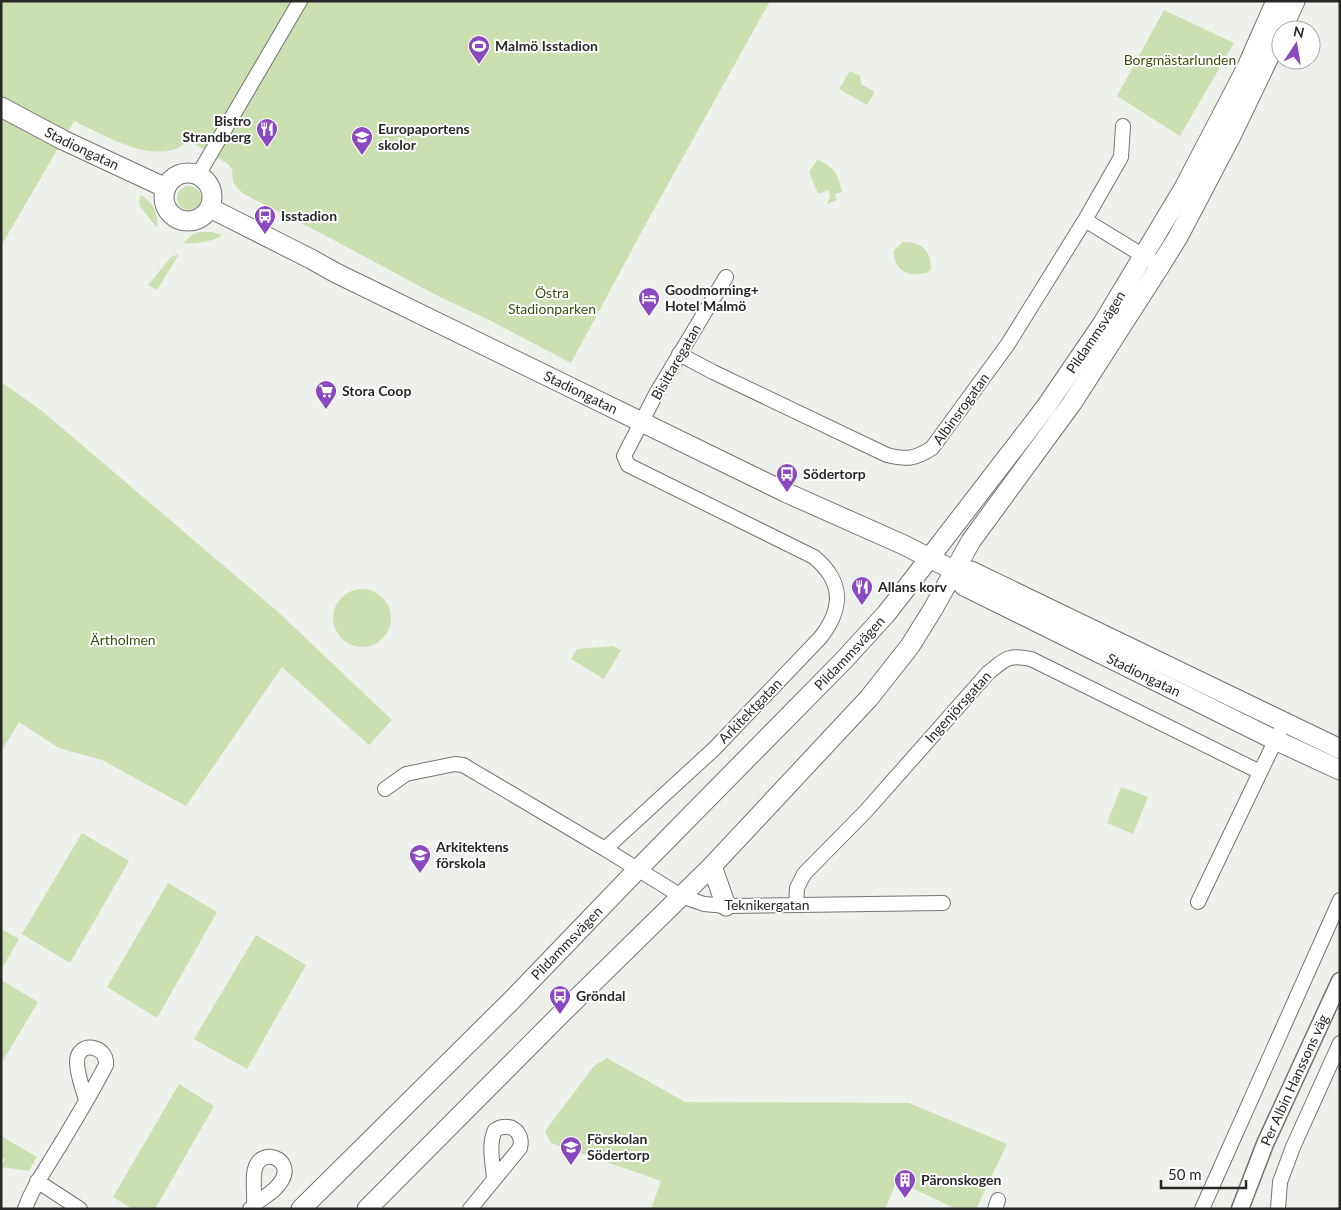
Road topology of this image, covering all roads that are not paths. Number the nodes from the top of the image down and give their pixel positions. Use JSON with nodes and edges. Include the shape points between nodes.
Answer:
{"nodes":[{"id":1,"x":300,"y":1,"type":"edge"},
{"id":2,"x":1276,"y":1,"type":"edge"},
{"id":3,"x":1295,"y":1,"type":"edge"},
{"id":4,"x":1286,"y":20,"type":"edge"},
{"id":5,"x":1271,"y":52,"type":"edge"},
{"id":6,"x":1,"y":107,"type":"edge"},
{"id":7,"x":1123,"y":126,"type":"dead end"},
{"id":8,"x":198,"y":175,"type":"junction"},
{"id":9,"x":166,"y":188,"type":"junction"},
{"id":10,"x":210,"y":208,"type":"junction"},
{"id":11,"x":1085,"y":220,"type":"junction"},
{"id":12,"x":1144,"y":256,"type":"junction"},
{"id":13,"x":1160,"y":266,"type":"junction"},
{"id":14,"x":726,"y":278,"type":"dead end"},
{"id":15,"x":679,"y":354,"type":"junction"},
{"id":16,"x":642,"y":422,"type":"junction"},
{"id":17,"x":930,"y":558,"type":"junction"},
{"id":18,"x":955,"y":571,"type":"junction"},
{"id":19,"x":977,"y":593,"type":"junction"},
{"id":20,"x":934,"y":610,"type":"junction"},
{"id":21,"x":1280,"y":731,"type":"junction"},
{"id":22,"x":1340,"y":749,"type":"edge"},
{"id":23,"x":1340,"y":770,"type":"edge"},
{"id":24,"x":1260,"y":772,"type":"junction"},
{"id":25,"x":385,"y":789,"type":"dead end"},
{"id":26,"x":605,"y":849,"type":"junction"},
{"id":27,"x":712,"y":866,"type":"junction"},
{"id":28,"x":638,"y":869,"type":"junction"},
{"id":29,"x":681,"y":896,"type":"junction"},
{"id":30,"x":1340,"y":900,"type":"edge"},
{"id":31,"x":1198,"y":902,"type":"dead end"},
{"id":32,"x":943,"y":903,"type":"dead end"},
{"id":33,"x":796,"y":905,"type":"junction"},
{"id":34,"x":726,"y":906,"type":"junction"},
{"id":35,"x":1340,"y":981,"type":"edge"},
{"id":36,"x":1340,"y":1043,"type":"edge"},
{"id":37,"x":86,"y":1100,"type":"dead end"},
{"id":38,"x":494,"y":1179,"type":"dead end"},
{"id":39,"x":37,"y":1181,"type":"junction"},
{"id":40,"x":25,"y":1209,"type":"edge"},
{"id":41,"x":80,"y":1209,"type":"edge"},
{"id":42,"x":301,"y":1209,"type":"edge"},
{"id":43,"x":367,"y":1209,"type":"edge"},
{"id":44,"x":470,"y":1209,"type":"edge"},
{"id":45,"x":1202,"y":1209,"type":"edge"},
{"id":46,"x":1240,"y":1209,"type":"edge"},
{"id":47,"x":1278,"y":1209,"type":"edge"}],
"edges":[{"from":1,"to":8,"type":"street"},
{"from":2,"to":12,"type":"main road","name":"Pildammsvägen","via":[[1184,188]]},
{"from":3,"to":4,"type":"main road","name":"Pildammsvägen"},
{"from":5,"to":13,"type":"main road","name":"Pildammsvägen","via":[[1232,134]]},
{"from":6,"to":9,"type":"main road","name":"Stadiongatan"},
{"from":7,"to":11,"type":"street","name":"Albinsrogatan","via":[[1121,157]]},
{"from":8,"to":9,"type":"main road","via":[[182,174],[170,181]]},
{"from":8,"to":10,"type":"main road","via":[[209,185],[212,193]]},
{"from":9,"to":10,"type":"main road","via":[[166,208],[177,219],[198,220]]},
{"from":10,"to":16,"type":"main road","name":"Stadiongatan"},
{"from":11,"to":12,"type":"street"},
{"from":11,"to":15,"type":"street","name":"Albinsrogatan","via":[[1008,344],[932,448],[914,458],[887,455]]},
{"from":12,"to":13,"type":"street"},
{"from":12,"to":17,"type":"main road","name":"Pildammsvägen","via":[[1045,408]]},
{"from":13,"to":18,"type":"main road","name":"Pildammsvägen","via":[[1077,395],[976,534]]},
{"from":14,"to":15,"type":"street","name":"Bisittaregatan"},
{"from":15,"to":16,"type":"street","name":"Bisittaregatan"},
{"from":16,"to":17,"type":"main road","name":"Stadiongatan"},
{"from":16,"to":26,"type":"street","name":"Arkitektgatan","via":[[624,456],[628,465],[814,557],[832,578],[838,601],[830,626],[820,638],[714,749]]},
{"from":17,"to":18,"type":"main road","name":"Stadiongatan"},
{"from":17,"to":28,"type":"main road","name":"Pildammsvägen","via":[[844,660]]},
{"from":18,"to":19,"type":"main road","name":"Stadiongatan","via":[[964,586]]},
{"from":18,"to":20,"type":"main road","name":"Pildammsvägen"},
{"from":18,"to":21,"type":"main road","name":"Stadiongatan","via":[[971,571]]},
{"from":19,"to":20,"type":"main road","via":[[956,596]]},
{"from":19,"to":21,"type":"main road","name":"Stadiongatan"},
{"from":20,"to":27,"type":"main road","name":"Pildammsvägen","via":[[870,698]]},
{"from":21,"to":22,"type":"main road","name":"Stadiongatan"},
{"from":21,"to":23,"type":"main road","name":"Stadiongatan"},
{"from":21,"to":24,"type":"street"},
{"from":24,"to":31,"type":"street"},
{"from":24,"to":33,"type":"street","name":"Ingenjörsgatan","via":[[1030,659],[1008,658],[988,672],[866,811],[804,874],[797,888]]},
{"from":25,"to":26,"type":"street","via":[[406,774],[463,765]]},
{"from":26,"to":28,"type":"street","name":"Teknikergatan"},
{"from":27,"to":29,"type":"main road","name":"Pildammsvägen"},
{"from":27,"to":34,"type":"main road"},
{"from":28,"to":29,"type":"street","name":"Teknikergatan"},
{"from":28,"to":42,"type":"main road","name":"Pildammsvägen","via":[[513,999]]},
{"from":29,"to":34,"type":"street","name":"Teknikergatan","via":[[704,904]]},
{"from":29,"to":43,"type":"main road","name":"Pildammsvägen"},
{"from":30,"to":45,"type":"street"},
{"from":32,"to":33,"type":"street","name":"Teknikergatan"},
{"from":33,"to":34,"type":"street","name":"Teknikergatan"},
{"from":35,"to":46,"type":"street","name":"Per Albin Hanssons väg","via":[[1265,1144]]},
{"from":36,"to":47,"type":"street","via":[[1280,1182]]},
{"from":37,"to":39,"type":"street"},
{"from":38,"to":44,"type":"street"},
{"from":39,"to":40,"type":"street"},
{"from":39,"to":41,"type":"street"}]}
